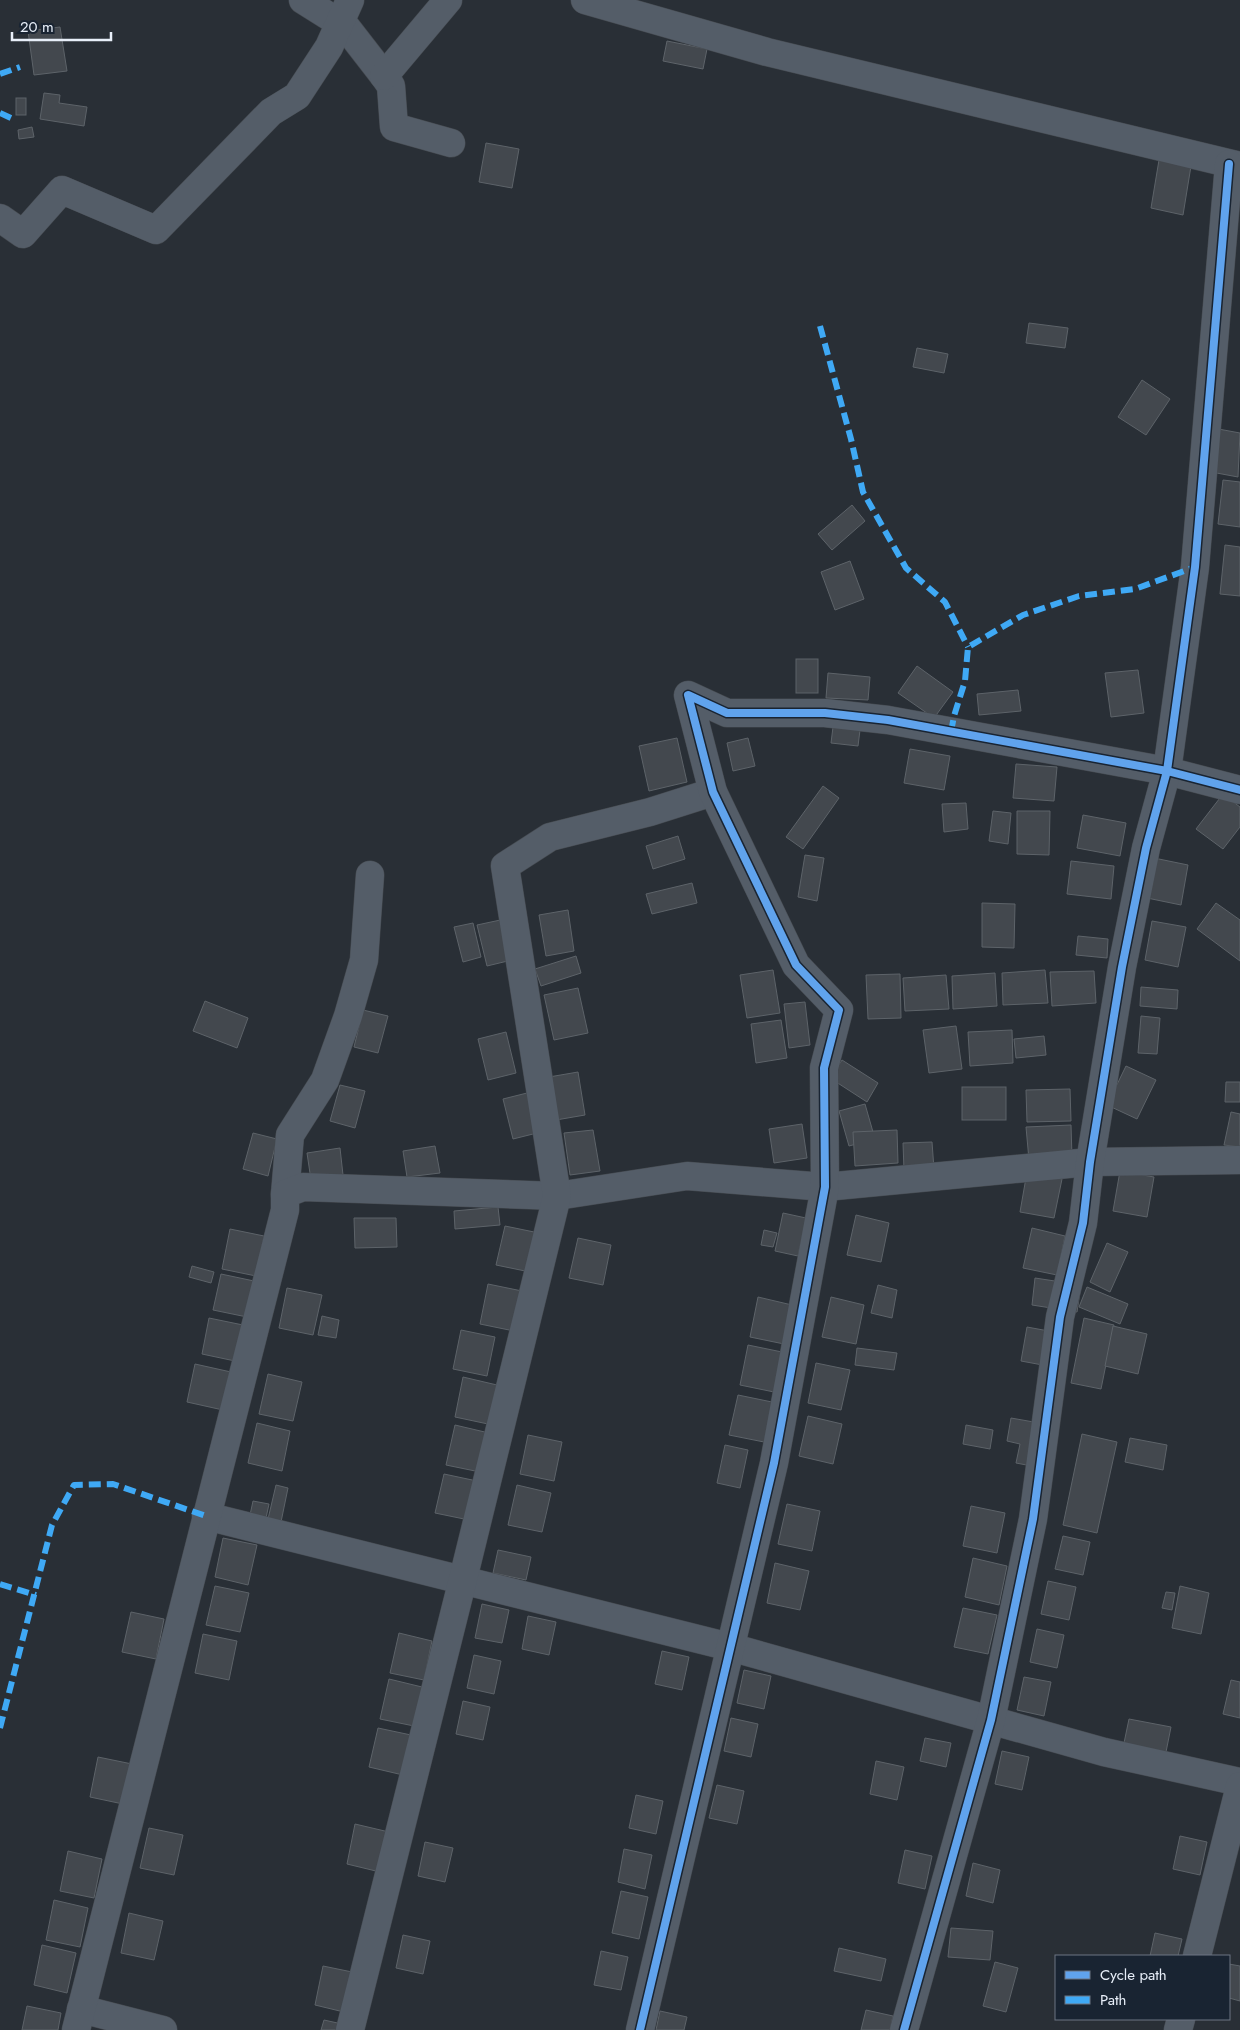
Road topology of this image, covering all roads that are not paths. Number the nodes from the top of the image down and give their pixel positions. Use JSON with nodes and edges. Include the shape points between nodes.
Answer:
{"nodes":[{"id":1,"x":303,"y":0,"type":"edge"},
{"id":2,"x":448,"y":0,"type":"edge"},
{"id":3,"x":585,"y":0,"type":"edge"},
{"id":4,"x":345,"y":12,"type":"edge"},
{"id":5,"x":384,"y":76,"type":"junction"},
{"id":6,"x":451,"y":143,"type":"dead end"},
{"id":7,"x":1234,"y":165,"type":"edge"},
{"id":8,"x":0,"y":218,"type":"edge"},
{"id":9,"x":1167,"y":771,"type":"junction"},
{"id":10,"x":1240,"y":790,"type":"edge"},
{"id":11,"x":712,"y":792,"type":"junction"},
{"id":12,"x":370,"y":875,"type":"dead end"},
{"id":13,"x":1240,"y":1160,"type":"edge"},
{"id":14,"x":1090,"y":1162,"type":"junction"},
{"id":15,"x":825,"y":1188,"type":"junction"},
{"id":16,"x":285,"y":1194,"type":"junction"},
{"id":17,"x":557,"y":1196,"type":"junction"},
{"id":18,"x":206,"y":1516,"type":"junction"},
{"id":19,"x":463,"y":1579,"type":"junction"},
{"id":20,"x":730,"y":1647,"type":"junction"},
{"id":21,"x":991,"y":1720,"type":"junction"},
{"id":22,"x":1240,"y":1782,"type":"edge"},
{"id":23,"x":1240,"y":1786,"type":"edge"},
{"id":24,"x":1196,"y":1955,"type":"edge"},
{"id":25,"x":79,"y":2019,"type":"edge"},
{"id":26,"x":164,"y":2030,"type":"edge"},
{"id":27,"x":350,"y":2030,"type":"edge"},
{"id":28,"x":640,"y":2030,"type":"edge"},
{"id":29,"x":904,"y":2030,"type":"edge"}],
"edges":[{"from":1,"to":4,"type":"street"},
{"from":2,"to":5,"type":"street"},
{"from":3,"to":7,"type":"street","via":[[767,52]]},
{"from":4,"to":5,"type":"street","via":[[346,27]]},
{"from":4,"to":8,"type":"street","via":[[328,47],[297,96],[271,112],[156,230],[62,190],[23,234]]},
{"from":5,"to":6,"type":"street","via":[[391,86],[394,126]]},
{"from":7,"to":9,"type":"street","via":[[1195,567]]},
{"from":9,"to":10,"type":"street"},
{"from":9,"to":11,"type":"street","via":[[888,720],[825,713],[727,713],[688,695]]},
{"from":9,"to":14,"type":"street","via":[[1146,848],[1122,967]]},
{"from":11,"to":15,"type":"street","via":[[796,965],[839,1010],[824,1068]]},
{"from":11,"to":17,"type":"street","via":[[650,812],[550,837],[506,866]]},
{"from":12,"to":16,"type":"street","via":[[364,960],[325,1080],[290,1135]]},
{"from":13,"to":14,"type":"street"},
{"from":14,"to":15,"type":"street"},
{"from":14,"to":21,"type":"street","via":[[1083,1223],[1060,1317],[1033,1519]]},
{"from":15,"to":17,"type":"street","via":[[687,1176]]},
{"from":15,"to":20,"type":"street","via":[[774,1463]]},
{"from":16,"to":17,"type":"street","via":[[303,1187]]},
{"from":16,"to":18,"type":"street","via":[[285,1210]]},
{"from":17,"to":19,"type":"street"},
{"from":18,"to":19,"type":"street"},
{"from":18,"to":25,"type":"street"},
{"from":19,"to":20,"type":"street"},
{"from":19,"to":27,"type":"street"},
{"from":20,"to":21,"type":"street"},
{"from":20,"to":28,"type":"street"},
{"from":21,"to":22,"type":"street","via":[[1104,1752]]},
{"from":21,"to":29,"type":"street"},
{"from":23,"to":24,"type":"street"},
{"from":25,"to":26,"type":"street"}]}
